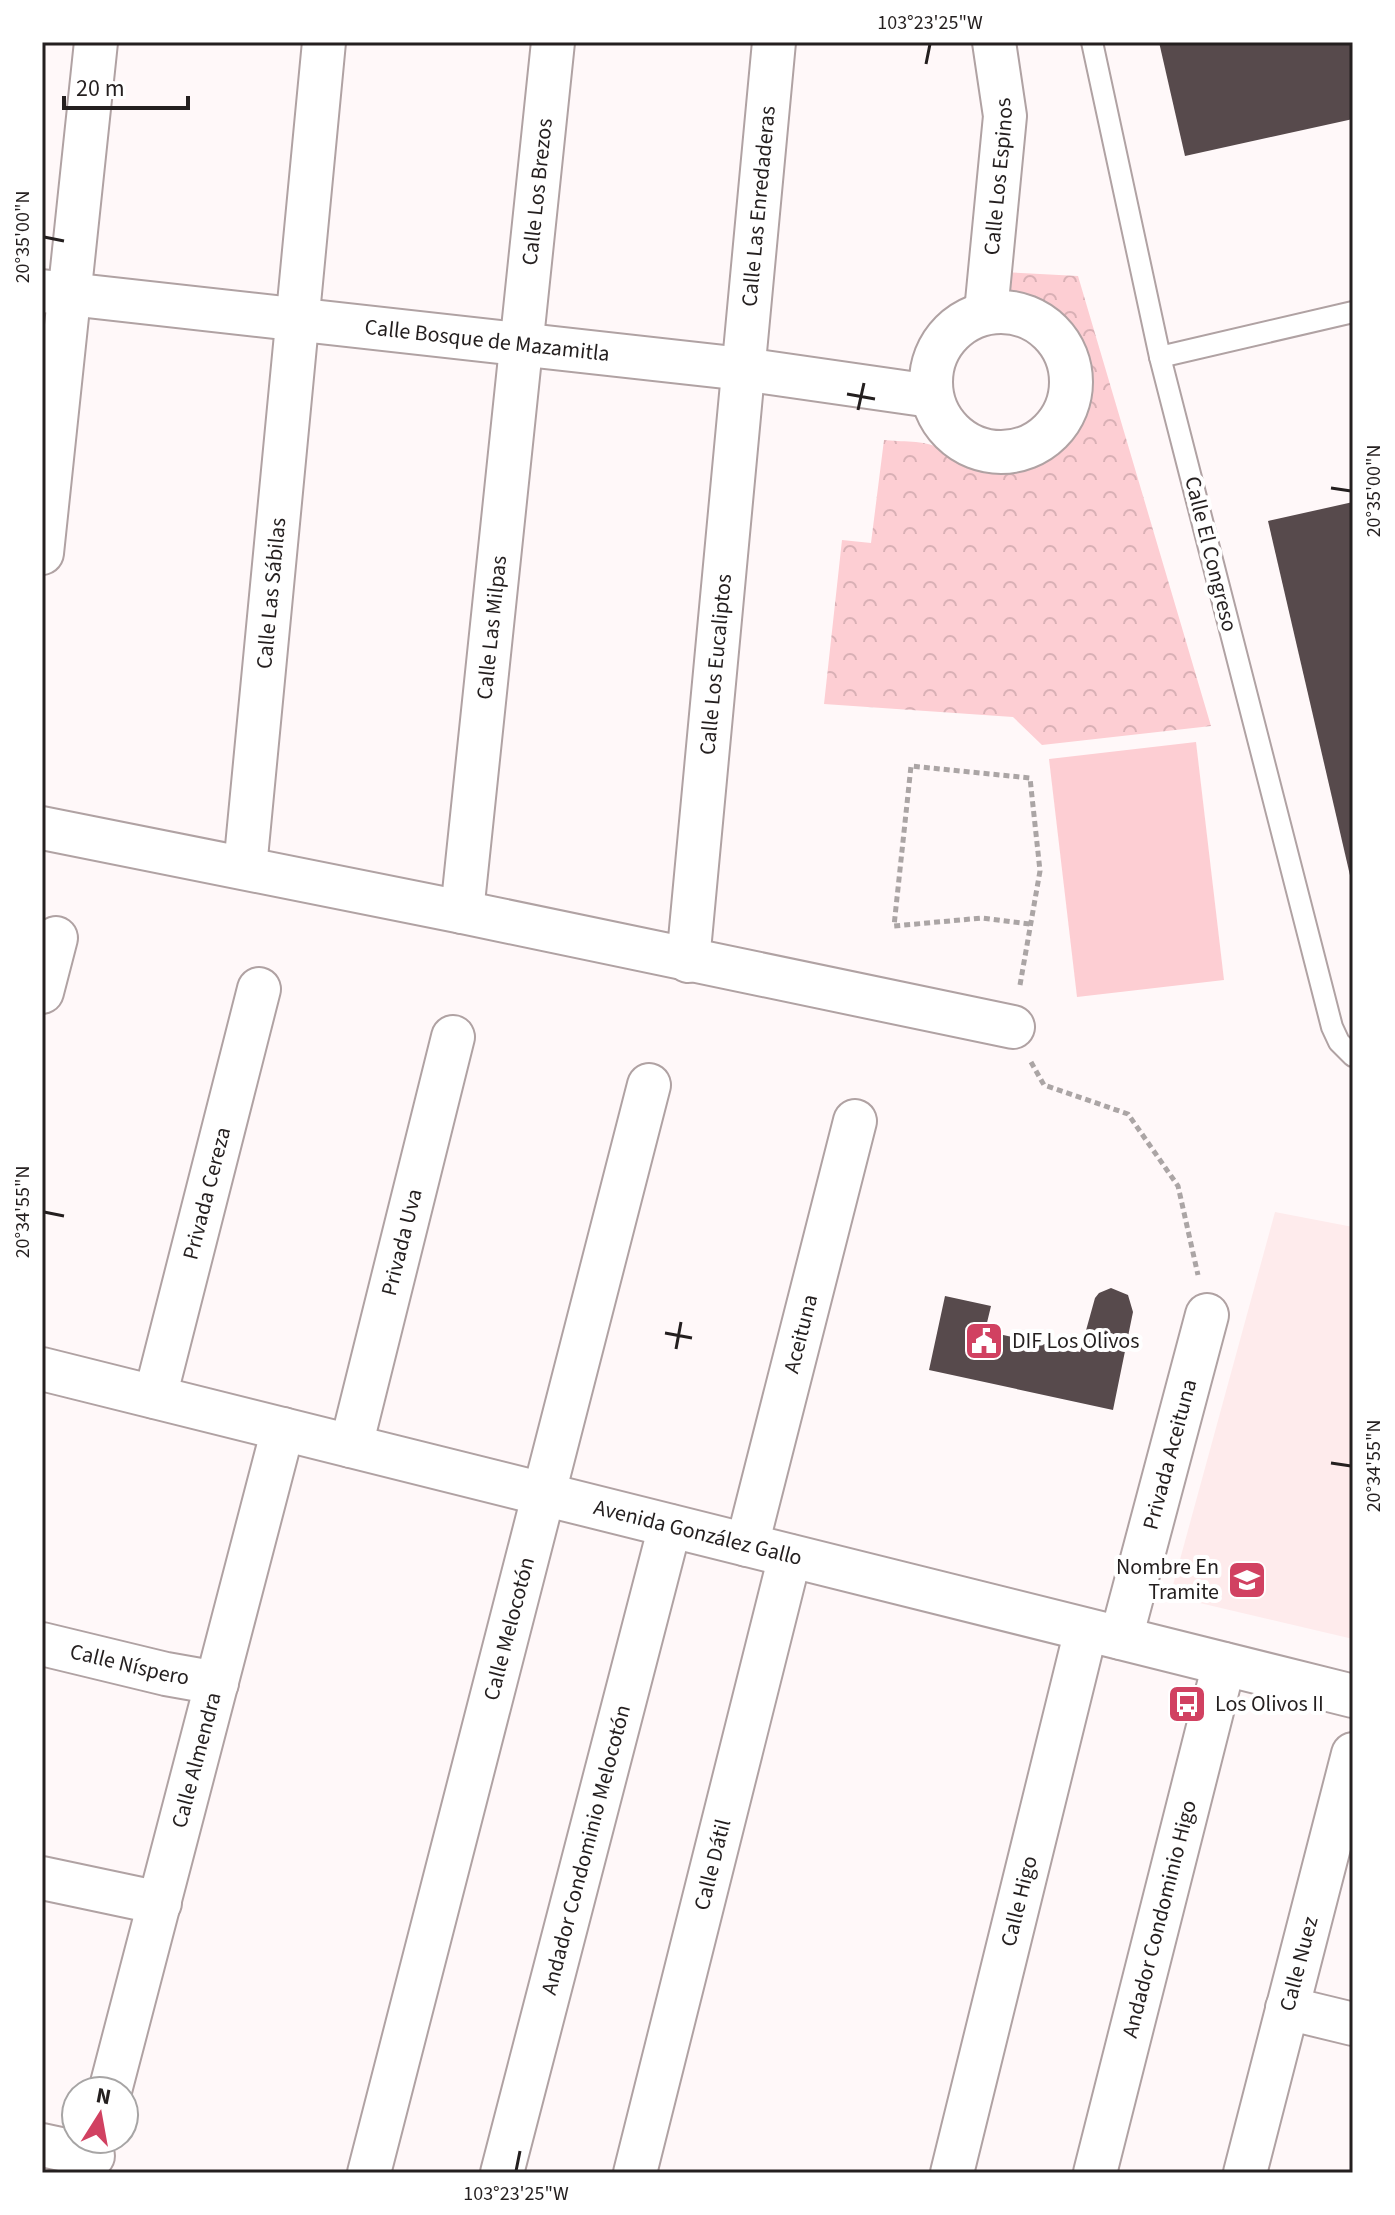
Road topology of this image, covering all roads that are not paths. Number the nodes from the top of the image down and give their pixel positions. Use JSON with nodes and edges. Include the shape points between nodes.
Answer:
{"nodes":[{"id":1,"x":96,"y":42,"type":"edge"},
{"id":2,"x":324,"y":42,"type":"edge"},
{"id":3,"x":553,"y":42,"type":"edge"},
{"id":4,"x":774,"y":42,"type":"edge"},
{"id":5,"x":994,"y":42,"type":"edge"},
{"id":6,"x":1092,"y":42,"type":"edge"},
{"id":7,"x":56,"y":292,"type":"edge"},
{"id":8,"x":986,"y":312,"type":"junction"},
{"id":9,"x":1353,"y":312,"type":"edge"},
{"id":10,"x":297,"y":317,"type":"junction"},
{"id":11,"x":521,"y":344,"type":"junction"},
{"id":12,"x":1160,"y":357,"type":"junction"},
{"id":13,"x":743,"y":369,"type":"junction"},
{"id":14,"x":931,"y":396,"type":"junction"},
{"id":15,"x":42,"y":553,"type":"edge"},
{"id":16,"x":42,"y":828,"type":"edge"},
{"id":17,"x":245,"y":868,"type":"junction"},
{"id":18,"x":462,"y":912,"type":"junction"},
{"id":19,"x":56,"y":938,"type":"dead end"},
{"id":20,"x":688,"y":961,"type":"junction"},
{"id":21,"x":259,"y":989,"type":"dead end"},
{"id":22,"x":42,"y":992,"type":"edge"},
{"id":23,"x":1013,"y":1027,"type":"road end"},
{"id":24,"x":453,"y":1037,"type":"dead end"},
{"id":25,"x":1353,"y":1056,"type":"edge"},
{"id":26,"x":649,"y":1085,"type":"dead end"},
{"id":27,"x":855,"y":1121,"type":"dead end"},
{"id":28,"x":1207,"y":1315,"type":"road end"},
{"id":29,"x":42,"y":1369,"type":"edge"},
{"id":30,"x":155,"y":1397,"type":"junction"},
{"id":31,"x":283,"y":1429,"type":"junction"},
{"id":32,"x":351,"y":1446,"type":"junction"},
{"id":33,"x":544,"y":1494,"type":"junction"},
{"id":34,"x":670,"y":1526,"type":"junction"},
{"id":35,"x":747,"y":1545,"type":"junction"},
{"id":36,"x":790,"y":1556,"type":"junction"},
{"id":37,"x":1104,"y":1634,"type":"junction"},
{"id":38,"x":42,"y":1644,"type":"edge"},
{"id":39,"x":1224,"y":1664,"type":"junction"},
{"id":40,"x":217,"y":1683,"type":"junction"},
{"id":41,"x":1353,"y":1696,"type":"edge"},
{"id":42,"x":1353,"y":1754,"type":"edge"},
{"id":43,"x":42,"y":1878,"type":"edge"},
{"id":44,"x":160,"y":1903,"type":"junction"},
{"id":45,"x":1287,"y":2008,"type":"junction"},
{"id":46,"x":1353,"y":2024,"type":"edge"},
{"id":47,"x":114,"y":2075,"type":"edge"},
{"id":48,"x":42,"y":2145,"type":"edge"},
{"id":49,"x":93,"y":2156,"type":"edge"},
{"id":50,"x":369,"y":2173,"type":"edge"},
{"id":51,"x":502,"y":2173,"type":"edge"},
{"id":52,"x":635,"y":2173,"type":"edge"},
{"id":53,"x":952,"y":2173,"type":"edge"},
{"id":54,"x":1095,"y":2173,"type":"edge"},
{"id":55,"x":1245,"y":2173,"type":"edge"}],
"edges":[{"from":1,"to":7,"type":"street"},
{"from":2,"to":10,"type":"street","name":"Calle Las Sábilas"},
{"from":3,"to":11,"type":"street","name":"Calle Los Brezos"},
{"from":4,"to":13,"type":"street","name":"Calle Las Enredaderas"},
{"from":5,"to":8,"type":"street","name":"Calle Los Espinos","via":[[1005,116]]},
{"from":6,"to":12,"type":"lane","name":"Calle El Congreso"},
{"from":7,"to":10,"type":"street","name":"Calle Bosque de Mazamitla"},
{"from":7,"to":15,"type":"street"},
{"from":8,"to":14,"type":"street","via":[[961,323],[942,342],[931,368]]},
{"from":8,"to":14,"type":"street","via":[[1015,312],[1042,323],[1060,342],[1071,367],[1071,395],[1060,421],[1041,441],[1017,451],[988,451],[962,441],[941,421]]},
{"from":9,"to":12,"type":"lane"},
{"from":10,"to":11,"type":"street","name":"Calle Bosque de Mazamitla"},
{"from":10,"to":17,"type":"street","name":"Calle Las Sábilas"},
{"from":11,"to":13,"type":"street","name":"Calle Bosque de Mazamitla"},
{"from":11,"to":18,"type":"street","name":"Calle Las Milpas"},
{"from":12,"to":25,"type":"lane","name":"Calle El Congreso","via":[[1332,1027]]},
{"from":13,"to":14,"type":"street","name":"Calle Bosque de Mazamitla"},
{"from":13,"to":20,"type":"street","name":"Calle Los Eucaliptos"},
{"from":16,"to":17,"type":"street"},
{"from":17,"to":18,"type":"street"},
{"from":18,"to":20,"type":"street"},
{"from":19,"to":22,"type":"street"},
{"from":20,"to":23,"type":"street"},
{"from":21,"to":30,"type":"street","name":"Privada Cereza"},
{"from":24,"to":32,"type":"street","name":"Privada Uva"},
{"from":26,"to":33,"type":"street","name":"Calle Melocotón"},
{"from":27,"to":35,"type":"street","name":"Aceituna"},
{"from":28,"to":37,"type":"street","name":"Privada Aceituna"},
{"from":29,"to":30,"type":"street","name":"Avenida González Gallo"},
{"from":30,"to":31,"type":"street","name":"Avenida González Gallo"},
{"from":31,"to":32,"type":"street","name":"Avenida González Gallo"},
{"from":31,"to":40,"type":"street","name":"Calle Almendra"},
{"from":32,"to":33,"type":"street","name":"Avenida González Gallo"},
{"from":33,"to":34,"type":"street","name":"Avenida González Gallo"},
{"from":33,"to":50,"type":"street","name":"Calle Melocotón"},
{"from":34,"to":35,"type":"street","name":"Avenida González Gallo"},
{"from":34,"to":51,"type":"street","name":"Andador Condominio Melocotón"},
{"from":35,"to":36,"type":"street","name":"Avenida González Gallo"},
{"from":36,"to":37,"type":"street","name":"Avenida González Gallo"},
{"from":36,"to":52,"type":"street","name":"Calle Dátil"},
{"from":37,"to":39,"type":"street","name":"Avenida González Gallo"},
{"from":37,"to":53,"type":"street","name":"Calle Higo"},
{"from":38,"to":40,"type":"street","name":"Calle Níspero"},
{"from":39,"to":41,"type":"street","name":"Avenida González Gallo"},
{"from":39,"to":54,"type":"street","name":"Andador Condominio Higo"},
{"from":40,"to":44,"type":"street","name":"Calle Almendra"},
{"from":42,"to":45,"type":"street","name":"Calle Nuez"},
{"from":43,"to":44,"type":"street"},
{"from":44,"to":47,"type":"street","name":"Calle Almendra"},
{"from":45,"to":46,"type":"street"},
{"from":45,"to":55,"type":"street","name":"Calle Nuez"},
{"from":48,"to":49,"type":"street"}]}
